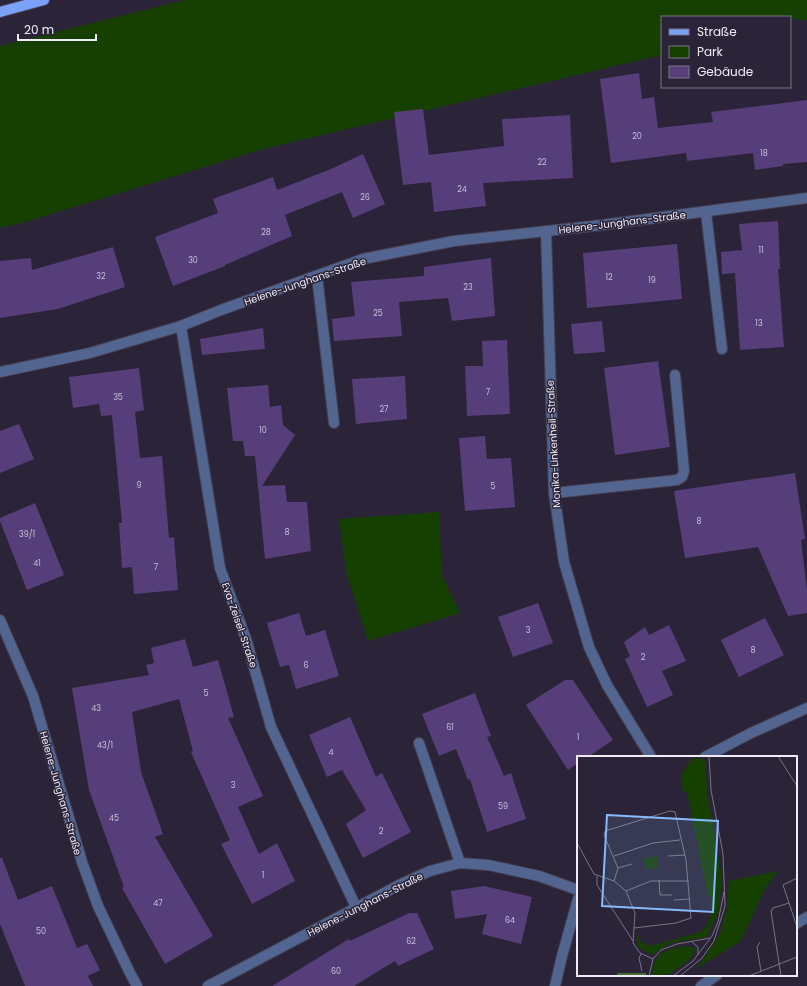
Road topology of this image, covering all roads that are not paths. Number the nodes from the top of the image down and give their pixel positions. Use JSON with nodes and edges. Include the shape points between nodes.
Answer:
{"nodes":[{"id":1,"x":44,"y":0,"type":"edge"},
{"id":2,"x":0,"y":12,"type":"edge"},
{"id":3,"x":807,"y":198,"type":"edge"},
{"id":4,"x":706,"y":212,"type":"junction"},
{"id":5,"x":546,"y":231,"type":"junction"},
{"id":6,"x":317,"y":276,"type":"junction"},
{"id":7,"x":181,"y":326,"type":"junction"},
{"id":8,"x":722,"y":349,"type":"dead end"},
{"id":9,"x":0,"y":372,"type":"edge"},
{"id":10,"x":675,"y":375,"type":"dead end"},
{"id":11,"x":334,"y":423,"type":"dead end"},
{"id":12,"x":554,"y":493,"type":"junction"},
{"id":13,"x":0,"y":620,"type":"edge"},
{"id":14,"x":807,"y":708,"type":"edge"},
{"id":15,"x":419,"y":743,"type":"dead end"},
{"id":16,"x":650,"y":756,"type":"edge"},
{"id":17,"x":707,"y":756,"type":"edge"},
{"id":18,"x":460,"y":863,"type":"junction"},
{"id":19,"x":577,"y":890,"type":"edge"},
{"id":20,"x":577,"y":903,"type":"edge"},
{"id":21,"x":356,"y":907,"type":"junction"},
{"id":22,"x":807,"y":917,"type":"edge"},
{"id":23,"x":797,"y":923,"type":"edge"},
{"id":24,"x":716,"y":976,"type":"edge"},
{"id":25,"x":137,"y":986,"type":"edge"},
{"id":26,"x":208,"y":986,"type":"edge"},
{"id":27,"x":555,"y":986,"type":"edge"},
{"id":28,"x":701,"y":986,"type":"edge"}],
"edges":[{"from":1,"to":2,"type":"main road"},
{"from":3,"to":4,"type":"street","name":"Helene-Junghans-Straße"},
{"from":4,"to":5,"type":"street","name":"Helene-Junghans-Straße"},
{"from":4,"to":8,"type":"street"},
{"from":5,"to":6,"type":"street","name":"Helene-Junghans-Straße","via":[[454,241],[363,260]]},
{"from":5,"to":12,"type":"street","name":"Monika-Linkenheil-Straße"},
{"from":6,"to":7,"type":"street","name":"Helene-Junghans-Straße"},
{"from":6,"to":11,"type":"street"},
{"from":7,"to":9,"type":"street","name":"Helene-Junghans-Straße","via":[[90,353]]},
{"from":7,"to":21,"type":"street","name":"Eva-Zeisel-Straße","via":[[220,568],[246,639],[271,727]]},
{"from":10,"to":12,"type":"street","via":[[684,471],[682,477],[677,480]]},
{"from":12,"to":16,"type":"street","name":"Monika-Linkenheil-Straße","via":[[564,562],[589,647],[608,685]]},
{"from":13,"to":25,"type":"street","name":"Helene-Junghans-Straße","via":[[33,696],[82,862],[98,906]]},
{"from":14,"to":17,"type":"street"},
{"from":15,"to":18,"type":"street"},
{"from":18,"to":19,"type":"street","name":"Helene-Junghans-Straße","via":[[488,865],[539,876]]},
{"from":18,"to":21,"type":"street","name":"Helene-Junghans-Straße","via":[[430,871]]},
{"from":20,"to":27,"type":"street"},
{"from":21,"to":26,"type":"street","name":"Helene-Junghans-Straße"},
{"from":22,"to":23,"type":"street"},
{"from":24,"to":28,"type":"street"}]}
